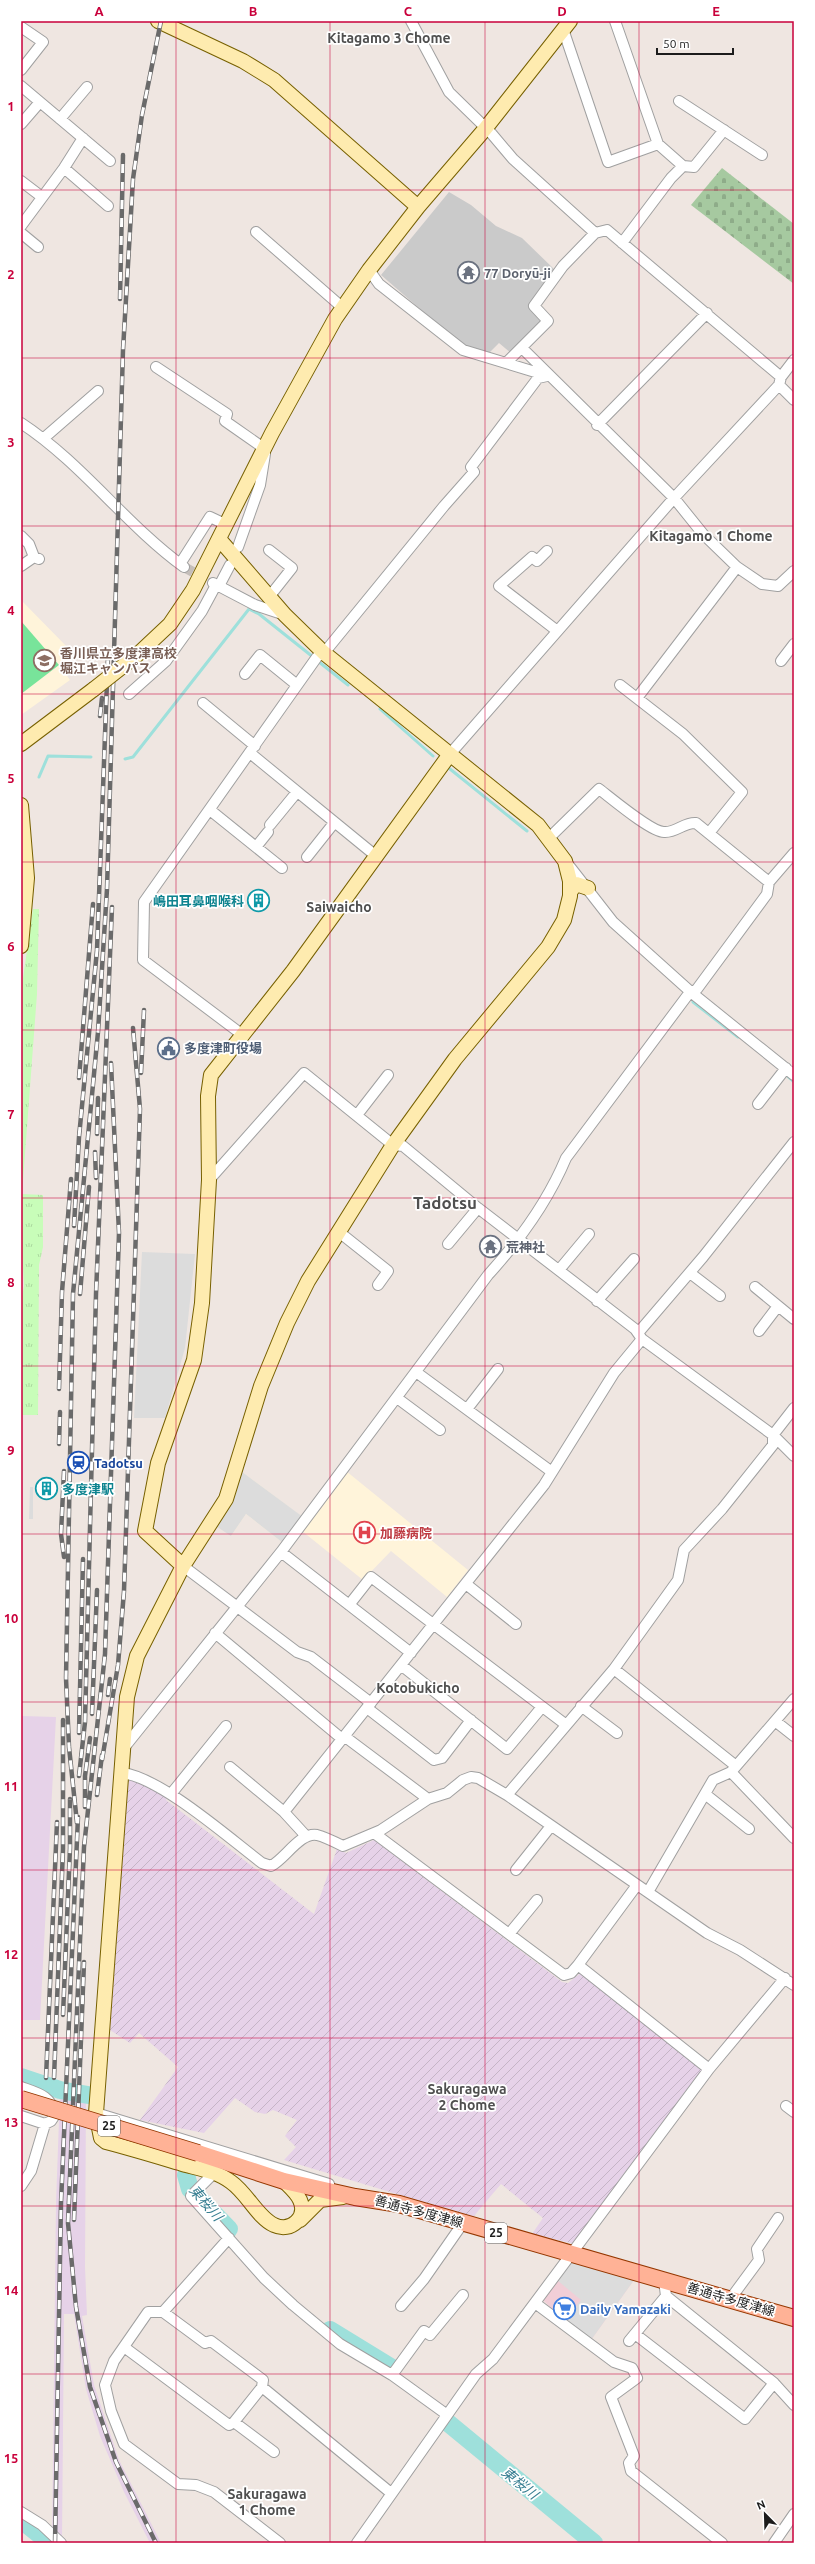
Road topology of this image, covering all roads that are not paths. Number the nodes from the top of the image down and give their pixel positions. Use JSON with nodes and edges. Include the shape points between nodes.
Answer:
{"nodes":[{"id":1,"x":158,"y":21,"type":"edge"},
{"id":2,"x":410,"y":21,"type":"edge"},
{"id":3,"x":615,"y":21,"type":"edge"},
{"id":4,"x":566,"y":25,"type":"edge"},
{"id":5,"x":23,"y":26,"type":"edge"},
{"id":6,"x":21,"y":70,"type":"edge"},
{"id":7,"x":21,"y":86,"type":"edge"},
{"id":8,"x":87,"y":87,"type":"dead end"},
{"id":9,"x":679,"y":101,"type":"dead end"},
{"id":10,"x":40,"y":102,"type":"junction"},
{"id":11,"x":60,"y":119,"type":"junction"},
{"id":12,"x":21,"y":124,"type":"edge"},
{"id":13,"x":485,"y":129,"type":"junction"},
{"id":14,"x":724,"y":130,"type":"junction"},
{"id":15,"x":82,"y":138,"type":"junction"},
{"id":16,"x":658,"y":144,"type":"junction"},
{"id":17,"x":762,"y":155,"type":"dead end"},
{"id":18,"x":110,"y":160,"type":"dead end"},
{"id":19,"x":683,"y":166,"type":"junction"},
{"id":20,"x":64,"y":168,"type":"junction"},
{"id":21,"x":21,"y":181,"type":"edge"},
{"id":22,"x":42,"y":197,"type":"junction"},
{"id":23,"x":108,"y":206,"type":"dead end"},
{"id":24,"x":418,"y":207,"type":"junction"},
{"id":25,"x":21,"y":226,"type":"edge"},
{"id":26,"x":256,"y":232,"type":"dead end"},
{"id":27,"x":21,"y":233,"type":"edge"},
{"id":28,"x":595,"y":233,"type":"junction"},
{"id":29,"x":622,"y":243,"type":"junction"},
{"id":30,"x":38,"y":247,"type":"dead end"},
{"id":31,"x":369,"y":270,"type":"junction"},
{"id":32,"x":343,"y":308,"type":"junction"},
{"id":33,"x":707,"y":313,"type":"junction"},
{"id":34,"x":522,"y":348,"type":"junction"},
{"id":35,"x":794,"y":360,"type":"edge"},
{"id":36,"x":506,"y":363,"type":"junction"},
{"id":37,"x":156,"y":367,"type":"dead end"},
{"id":38,"x":547,"y":376,"type":"junction"},
{"id":39,"x":780,"y":381,"type":"junction"},
{"id":40,"x":98,"y":391,"type":"dead end"},
{"id":41,"x":794,"y":400,"type":"edge"},
{"id":42,"x":21,"y":423,"type":"edge"},
{"id":43,"x":597,"y":425,"type":"junction"},
{"id":44,"x":44,"y":438,"type":"junction"},
{"id":45,"x":265,"y":448,"type":"junction"},
{"id":46,"x":674,"y":498,"type":"junction"},
{"id":47,"x":227,"y":526,"type":"junction"},
{"id":48,"x":21,"y":536,"type":"edge"},
{"id":49,"x":220,"y":540,"type":"junction"},
{"id":50,"x":238,"y":547,"type":"dead end"},
{"id":51,"x":276,"y":551,"type":"dead end"},
{"id":52,"x":547,"y":551,"type":"dead end"},
{"id":53,"x":230,"y":565,"type":"dead end"},
{"id":54,"x":21,"y":566,"type":"edge"},
{"id":55,"x":736,"y":567,"type":"junction"},
{"id":56,"x":794,"y":571,"type":"edge"},
{"id":57,"x":216,"y":585,"type":"junction"},
{"id":58,"x":269,"y":597,"type":"junction"},
{"id":59,"x":285,"y":615,"type":"junction"},
{"id":60,"x":556,"y":630,"type":"junction"},
{"id":61,"x":794,"y":644,"type":"edge"},
{"id":62,"x":324,"y":653,"type":"junction"},
{"id":63,"x":781,"y":661,"type":"dead end"},
{"id":64,"x":245,"y":674,"type":"dead end"},
{"id":65,"x":297,"y":685,"type":"junction"},
{"id":66,"x":620,"y":685,"type":"dead end"},
{"id":67,"x":129,"y":694,"type":"dead end"},
{"id":68,"x":637,"y":698,"type":"junction"},
{"id":69,"x":203,"y":703,"type":"dead end"},
{"id":70,"x":21,"y":744,"type":"edge"},
{"id":71,"x":252,"y":750,"type":"junction"},
{"id":72,"x":450,"y":754,"type":"junction"},
{"id":73,"x":297,"y":792,"type":"junction"},
{"id":74,"x":21,"y":805,"type":"edge"},
{"id":75,"x":21,"y":810,"type":"edge"},
{"id":76,"x":210,"y":810,"type":"junction"},
{"id":77,"x":334,"y":823,"type":"junction"},
{"id":78,"x":709,"y":833,"type":"junction"},
{"id":79,"x":549,"y":838,"type":"junction"},
{"id":80,"x":256,"y":847,"type":"junction"},
{"id":81,"x":794,"y":853,"type":"edge"},
{"id":82,"x":307,"y":856,"type":"dead end"},
{"id":83,"x":376,"y":856,"type":"junction"},
{"id":84,"x":566,"y":861,"type":"junction"},
{"id":85,"x":282,"y":868,"type":"dead end"},
{"id":86,"x":769,"y":882,"type":"junction"},
{"id":87,"x":588,"y":888,"type":"junction"},
{"id":88,"x":570,"y":892,"type":"junction"},
{"id":89,"x":21,"y":946,"type":"edge"},
{"id":90,"x":692,"y":992,"type":"junction"},
{"id":91,"x":244,"y":1036,"type":"junction"},
{"id":92,"x":783,"y":1070,"type":"junction"},
{"id":93,"x":388,"y":1075,"type":"dead end"},
{"id":94,"x":794,"y":1075,"type":"edge"},
{"id":95,"x":758,"y":1104,"type":"dead end"},
{"id":96,"x":357,"y":1115,"type":"junction"},
{"id":97,"x":794,"y":1142,"type":"edge"},
{"id":98,"x":393,"y":1145,"type":"junction"},
{"id":99,"x":209,"y":1180,"type":"junction"},
{"id":100,"x":478,"y":1208,"type":"junction"},
{"id":101,"x":339,"y":1232,"type":"junction"},
{"id":102,"x":589,"y":1234,"type":"dead end"},
{"id":103,"x":518,"y":1238,"type":"junction"},
{"id":104,"x":448,"y":1244,"type":"dead end"},
{"id":105,"x":634,"y":1259,"type":"dead end"},
{"id":106,"x":559,"y":1270,"type":"junction"},
{"id":107,"x":690,"y":1272,"type":"junction"},
{"id":108,"x":378,"y":1285,"type":"dead end"},
{"id":109,"x":755,"y":1287,"type":"dead end"},
{"id":110,"x":720,"y":1296,"type":"dead end"},
{"id":111,"x":597,"y":1301,"type":"junction"},
{"id":112,"x":778,"y":1306,"type":"junction"},
{"id":113,"x":794,"y":1319,"type":"edge"},
{"id":114,"x":759,"y":1331,"type":"dead end"},
{"id":115,"x":640,"y":1336,"type":"junction"},
{"id":116,"x":498,"y":1369,"type":"dead end"},
{"id":117,"x":416,"y":1372,"type":"junction"},
{"id":118,"x":397,"y":1398,"type":"junction"},
{"id":119,"x":794,"y":1408,"type":"edge"},
{"id":120,"x":467,"y":1409,"type":"junction"},
{"id":121,"x":440,"y":1430,"type":"dead end"},
{"id":122,"x":773,"y":1435,"type":"junction"},
{"id":123,"x":794,"y":1456,"type":"edge"},
{"id":124,"x":552,"y":1472,"type":"junction"},
{"id":125,"x":281,"y":1552,"type":"junction"},
{"id":126,"x":183,"y":1566,"type":"junction"},
{"id":127,"x":466,"y":1584,"type":"junction"},
{"id":128,"x":238,"y":1605,"type":"junction"},
{"id":129,"x":349,"y":1605,"type":"junction"},
{"id":130,"x":516,"y":1624,"type":"dead end"},
{"id":131,"x":433,"y":1625,"type":"junction"},
{"id":132,"x":216,"y":1633,"type":"junction"},
{"id":133,"x":411,"y":1653,"type":"junction"},
{"id":134,"x":401,"y":1665,"type":"junction"},
{"id":135,"x":614,"y":1669,"type":"junction"},
{"id":136,"x":794,"y":1699,"type":"edge"},
{"id":137,"x":369,"y":1706,"type":"junction"},
{"id":138,"x":581,"y":1706,"type":"junction"},
{"id":139,"x":542,"y":1707,"type":"junction"},
{"id":140,"x":470,"y":1720,"type":"junction"},
{"id":141,"x":775,"y":1722,"type":"junction"},
{"id":142,"x":565,"y":1724,"type":"junction"},
{"id":143,"x":226,"y":1726,"type":"dead end"},
{"id":144,"x":617,"y":1733,"type":"dead end"},
{"id":145,"x":794,"y":1736,"type":"edge"},
{"id":146,"x":341,"y":1738,"type":"junction"},
{"id":147,"x":123,"y":1749,"type":"junction"},
{"id":148,"x":230,"y":1767,"type":"dead end"},
{"id":149,"x":734,"y":1769,"type":"junction"},
{"id":150,"x":122,"y":1773,"type":"junction"},
{"id":151,"x":171,"y":1794,"type":"junction"},
{"id":152,"x":705,"y":1794,"type":"junction"},
{"id":153,"x":507,"y":1795,"type":"junction"},
{"id":154,"x":428,"y":1799,"type":"junction"},
{"id":155,"x":284,"y":1812,"type":"junction"},
{"id":156,"x":551,"y":1826,"type":"junction"},
{"id":157,"x":749,"y":1829,"type":"dead end"},
{"id":158,"x":374,"y":1833,"type":"junction"},
{"id":159,"x":306,"y":1836,"type":"junction"},
{"id":160,"x":794,"y":1838,"type":"edge"},
{"id":161,"x":516,"y":1870,"type":"dead end"},
{"id":162,"x":637,"y":1885,"type":"junction"},
{"id":163,"x":648,"y":1892,"type":"junction"},
{"id":164,"x":537,"y":1900,"type":"dead end"},
{"id":165,"x":509,"y":1934,"type":"junction"},
{"id":166,"x":578,"y":1965,"type":"junction"},
{"id":167,"x":784,"y":1978,"type":"junction"},
{"id":168,"x":794,"y":1985,"type":"edge"},
{"id":169,"x":709,"y":2069,"type":"junction"},
{"id":170,"x":21,"y":2087,"type":"edge"},
{"id":171,"x":21,"y":2099,"type":"edge"},
{"id":172,"x":96,"y":2113,"type":"junction"},
{"id":173,"x":21,"y":2116,"type":"edge"},
{"id":174,"x":45,"y":2124,"type":"junction"},
{"id":175,"x":214,"y":2173,"type":"junction"},
{"id":176,"x":284,"y":2181,"type":"junction"},
{"id":177,"x":21,"y":2186,"type":"edge"},
{"id":178,"x":361,"y":2197,"type":"junction"},
{"id":179,"x":778,"y":2218,"type":"dead end"},
{"id":180,"x":300,"y":2220,"type":"junction"},
{"id":181,"x":463,"y":2223,"type":"junction"},
{"id":182,"x":229,"y":2238,"type":"junction"},
{"id":183,"x":572,"y":2253,"type":"junction"},
{"id":184,"x":664,"y":2280,"type":"junction"},
{"id":185,"x":462,"y":2295,"type":"dead end"},
{"id":186,"x":666,"y":2296,"type":"junction"},
{"id":187,"x":731,"y":2298,"type":"junction"},
{"id":188,"x":535,"y":2303,"type":"junction"},
{"id":189,"x":401,"y":2306,"type":"dead end"},
{"id":190,"x":163,"y":2312,"type":"junction"},
{"id":191,"x":794,"y":2318,"type":"edge"},
{"id":192,"x":124,"y":2347,"type":"junction"},
{"id":193,"x":392,"y":2375,"type":"junction"},
{"id":194,"x":774,"y":2383,"type":"junction"},
{"id":195,"x":262,"y":2387,"type":"junction"},
{"id":196,"x":794,"y":2405,"type":"edge"},
{"id":197,"x":446,"y":2414,"type":"junction"},
{"id":198,"x":234,"y":2422,"type":"junction"},
{"id":199,"x":274,"y":2452,"type":"dead end"},
{"id":200,"x":391,"y":2493,"type":"junction"},
{"id":201,"x":21,"y":2512,"type":"edge"},
{"id":202,"x":794,"y":2514,"type":"edge"},
{"id":203,"x":62,"y":2543,"type":"edge"},
{"id":204,"x":280,"y":2543,"type":"edge"},
{"id":205,"x":357,"y":2543,"type":"edge"},
{"id":206,"x":722,"y":2543,"type":"edge"},
{"id":207,"x":774,"y":2543,"type":"edge"}],
"edges":[{"from":1,"to":24,"type":"street","via":[[243,61],[274,80]]},
{"from":2,"to":13,"type":"street","via":[[449,92]]},
{"from":3,"to":16,"type":"street"},
{"from":4,"to":13,"type":"street"},
{"from":4,"to":16,"type":"street","via":[[608,162]]},
{"from":5,"to":6,"type":"street","via":[[43,42]]},
{"from":7,"to":10,"type":"street"},
{"from":8,"to":11,"type":"street"},
{"from":9,"to":14,"type":"street"},
{"from":10,"to":11,"type":"street"},
{"from":10,"to":12,"type":"street"},
{"from":11,"to":15,"type":"street"},
{"from":13,"to":24,"type":"street"},
{"from":13,"to":28,"type":"street","via":[[513,159]]},
{"from":14,"to":17,"type":"street"},
{"from":14,"to":19,"type":"street","via":[[694,167]]},
{"from":15,"to":18,"type":"street"},
{"from":15,"to":20,"type":"street"},
{"from":16,"to":19,"type":"street"},
{"from":19,"to":29,"type":"street"},
{"from":20,"to":22,"type":"street"},
{"from":20,"to":23,"type":"street"},
{"from":21,"to":22,"type":"street"},
{"from":22,"to":25,"type":"street"},
{"from":24,"to":31,"type":"street"},
{"from":26,"to":32,"type":"street"},
{"from":27,"to":30,"type":"street"},
{"from":28,"to":29,"type":"street","via":[[608,230]]},
{"from":28,"to":34,"type":"street","via":[[563,266],[534,306],[548,321]]},
{"from":29,"to":33,"type":"street"},
{"from":31,"to":32,"type":"street"},
{"from":31,"to":36,"type":"street","via":[[379,284],[463,350]]},
{"from":32,"to":45,"type":"street"},
{"from":33,"to":39,"type":"street"},
{"from":33,"to":43,"type":"street"},
{"from":34,"to":36,"type":"street"},
{"from":34,"to":38,"type":"street"},
{"from":35,"to":39,"type":"street"},
{"from":36,"to":38,"type":"street"},
{"from":37,"to":45,"type":"street","via":[[227,414],[225,421]]},
{"from":38,"to":43,"type":"street"},
{"from":38,"to":62,"type":"street","via":[[538,378],[471,467],[474,472]]},
{"from":39,"to":41,"type":"street"},
{"from":39,"to":46,"type":"street"},
{"from":40,"to":44,"type":"street"},
{"from":42,"to":44,"type":"street"},
{"from":43,"to":46,"type":"street"},
{"from":44,"to":47,"type":"street","via":[[114,506],[182,566],[210,517]]},
{"from":45,"to":47,"type":"street"},
{"from":45,"to":50,"type":"street","via":[[260,485]]},
{"from":46,"to":55,"type":"street","via":[[702,534]]},
{"from":46,"to":60,"type":"street"},
{"from":47,"to":49,"type":"street"},
{"from":48,"to":54,"type":"street","via":[[29,544],[36,558]]},
{"from":49,"to":58,"type":"street"},
{"from":49,"to":70,"type":"street","bridge":true,"via":[[193,590],[170,624],[137,655]]},
{"from":51,"to":58,"type":"street","via":[[292,568]]},
{"from":52,"to":60,"type":"street","via":[[537,561],[532,557],[499,586]]},
{"from":53,"to":57,"type":"street"},
{"from":55,"to":56,"type":"street","via":[[762,584],[778,586]]},
{"from":55,"to":68,"type":"street"},
{"from":57,"to":59,"type":"street","via":[[255,605]]},
{"from":57,"to":67,"type":"street","via":[[202,611],[166,661]]},
{"from":58,"to":59,"type":"street"},
{"from":59,"to":62,"type":"street"},
{"from":60,"to":72,"type":"street"},
{"from":61,"to":63,"type":"street"},
{"from":62,"to":65,"type":"street","via":[[316,657]]},
{"from":62,"to":72,"type":"street"},
{"from":64,"to":65,"type":"street","via":[[260,655]]},
{"from":65,"to":71,"type":"street"},
{"from":66,"to":68,"type":"street"},
{"from":68,"to":78,"type":"street","via":[[683,734],[742,792]]},
{"from":69,"to":71,"type":"street"},
{"from":71,"to":73,"type":"street"},
{"from":71,"to":76,"type":"street"},
{"from":72,"to":79,"type":"street","via":[[538,825]]},
{"from":72,"to":83,"type":"street"},
{"from":73,"to":77,"type":"street"},
{"from":73,"to":80,"type":"street"},
{"from":74,"to":75,"type":"street"},
{"from":75,"to":89,"type":"street","via":[[27,878]]},
{"from":76,"to":80,"type":"street"},
{"from":76,"to":91,"type":"street","via":[[144,902],[143,960]]},
{"from":77,"to":82,"type":"street"},
{"from":77,"to":83,"type":"street"},
{"from":78,"to":79,"type":"street","via":[[691,822],[673,831],[663,832],[652,828],[599,789]]},
{"from":78,"to":86,"type":"street"},
{"from":79,"to":84,"type":"street"},
{"from":80,"to":85,"type":"street"},
{"from":81,"to":86,"type":"street"},
{"from":83,"to":91,"type":"street"},
{"from":84,"to":87,"type":"street"},
{"from":84,"to":88,"type":"street"},
{"from":86,"to":90,"type":"street","via":[[767,894]]},
{"from":87,"to":88,"type":"street","via":[[576,884]]},
{"from":87,"to":90,"type":"street","via":[[613,922]]},
{"from":88,"to":98,"type":"street","via":[[564,920],[548,947],[455,1059]]},
{"from":90,"to":92,"type":"street"},
{"from":90,"to":103,"type":"street","via":[[566,1158],[555,1183]]},
{"from":91,"to":99,"type":"street","via":[[211,1075],[208,1096]]},
{"from":92,"to":94,"type":"street"},
{"from":92,"to":95,"type":"street"},
{"from":93,"to":96,"type":"street"},
{"from":96,"to":98,"type":"street"},
{"from":96,"to":99,"type":"street","via":[[304,1073]]},
{"from":97,"to":107,"type":"street"},
{"from":98,"to":100,"type":"street","via":[[403,1146]]},
{"from":98,"to":101,"type":"street"},
{"from":99,"to":126,"type":"street","via":[[202,1303],[194,1360],[158,1463],[145,1531]]},
{"from":100,"to":103,"type":"street"},
{"from":100,"to":104,"type":"street"},
{"from":101,"to":108,"type":"street","via":[[388,1271]]},
{"from":101,"to":126,"type":"street","via":[[308,1281],[281,1337],[261,1386],[226,1500]]},
{"from":102,"to":106,"type":"street"},
{"from":103,"to":106,"type":"street"},
{"from":103,"to":117,"type":"street"},
{"from":105,"to":111,"type":"street"},
{"from":106,"to":111,"type":"street"},
{"from":107,"to":110,"type":"street"},
{"from":107,"to":115,"type":"street"},
{"from":109,"to":112,"type":"street"},
{"from":111,"to":115,"type":"street"},
{"from":112,"to":113,"type":"street"},
{"from":112,"to":114,"type":"street"},
{"from":115,"to":122,"type":"street"},
{"from":115,"to":124,"type":"street"},
{"from":116,"to":120,"type":"street"},
{"from":117,"to":118,"type":"street"},
{"from":117,"to":120,"type":"street"},
{"from":118,"to":121,"type":"street"},
{"from":118,"to":125,"type":"street"},
{"from":119,"to":122,"type":"street"},
{"from":120,"to":124,"type":"street"},
{"from":122,"to":123,"type":"street"},
{"from":122,"to":135,"type":"street","via":[[772,1445],[722,1509],[684,1550],[678,1580]]},
{"from":124,"to":127,"type":"street"},
{"from":125,"to":128,"type":"street"},
{"from":125,"to":129,"type":"street"},
{"from":126,"to":128,"type":"street"},
{"from":126,"to":147,"type":"street","via":[[136,1656],[127,1697]]},
{"from":127,"to":130,"type":"street"},
{"from":127,"to":131,"type":"street"},
{"from":128,"to":132,"type":"street"},
{"from":128,"to":137,"type":"street","via":[[297,1652],[311,1657]]},
{"from":129,"to":131,"type":"street","via":[[371,1577]]},
{"from":129,"to":133,"type":"street"},
{"from":131,"to":133,"type":"street"},
{"from":131,"to":139,"type":"street"},
{"from":132,"to":146,"type":"street"},
{"from":132,"to":147,"type":"street"},
{"from":133,"to":134,"type":"street"},
{"from":134,"to":137,"type":"street"},
{"from":134,"to":140,"type":"street"},
{"from":135,"to":138,"type":"street"},
{"from":135,"to":149,"type":"street"},
{"from":136,"to":141,"type":"street"},
{"from":137,"to":140,"type":"street","via":[[434,1760],[442,1758]]},
{"from":137,"to":146,"type":"street"},
{"from":138,"to":142,"type":"street"},
{"from":138,"to":144,"type":"street"},
{"from":139,"to":140,"type":"street","via":[[507,1749]]},
{"from":139,"to":142,"type":"street"},
{"from":141,"to":145,"type":"street"},
{"from":141,"to":149,"type":"street"},
{"from":142,"to":153,"type":"street"},
{"from":143,"to":151,"type":"street"},
{"from":146,"to":154,"type":"street","via":[[348,1739]]},
{"from":146,"to":155,"type":"street"},
{"from":147,"to":150,"type":"street"},
{"from":148,"to":155,"type":"street"},
{"from":149,"to":152,"type":"street","via":[[713,1780]]},
{"from":149,"to":160,"type":"street"},
{"from":150,"to":151,"type":"street","via":[[134,1774]]},
{"from":150,"to":172,"type":"street"},
{"from":151,"to":159,"type":"street","via":[[262,1863],[271,1866],[279,1862]]},
{"from":152,"to":157,"type":"street"},
{"from":152,"to":163,"type":"street"},
{"from":153,"to":154,"type":"street","via":[[478,1778],[471,1777],[447,1793]]},
{"from":153,"to":156,"type":"street"},
{"from":154,"to":158,"type":"street"},
{"from":155,"to":159,"type":"street"},
{"from":156,"to":161,"type":"street"},
{"from":156,"to":162,"type":"street"},
{"from":158,"to":159,"type":"street","via":[[343,1846],[316,1835]]},
{"from":158,"to":165,"type":"street"},
{"from":162,"to":163,"type":"street"},
{"from":162,"to":166,"type":"street"},
{"from":163,"to":167,"type":"street","via":[[707,1933]]},
{"from":164,"to":165,"type":"street"},
{"from":165,"to":166,"type":"street","via":[[564,1975],[571,1973]]},
{"from":166,"to":169,"type":"street"},
{"from":167,"to":168,"type":"street"},
{"from":167,"to":169,"type":"street"},
{"from":169,"to":183,"type":"street"},
{"from":170,"to":174,"type":"street","via":[[45,2096],[54,2108],[55,2115]]},
{"from":171,"to":176,"type":"main road","name":"善通寺多度津線","number":"25","bridge":true},
{"from":172,"to":175,"type":"street","via":[[101,2138],[106,2142]]},
{"from":172,"to":178,"type":"street","via":[[302,2175]]},
{"from":173,"to":174,"type":"street"},
{"from":174,"to":177,"type":"street","via":[[31,2171]]},
{"from":175,"to":180,"type":"street","via":[[231,2182],[274,2225],[293,2226]]},
{"from":175,"to":182,"type":"street","via":[[191,2196]]},
{"from":176,"to":178,"type":"main road","name":"善通寺多度津線","number":"25"},
{"from":176,"to":180,"type":"street","via":[[300,2200]]},
{"from":178,"to":180,"type":"street","via":[[320,2200]]},
{"from":178,"to":181,"type":"main road","name":"善通寺多度津線","number":"25","via":[[398,2204]]},
{"from":179,"to":187,"type":"street","via":[[757,2249],[759,2260]]},
{"from":181,"to":183,"type":"main road","name":"善通寺多度津線","number":"25"},
{"from":181,"to":189,"type":"street","via":[[424,2279]]},
{"from":182,"to":190,"type":"street"},
{"from":182,"to":193,"type":"street","via":[[264,2278],[293,2305],[340,2344]]},
{"from":183,"to":184,"type":"main road","name":"善通寺多度津線","number":"25"},
{"from":183,"to":188,"type":"street"},
{"from":184,"to":186,"type":"street"},
{"from":184,"to":187,"type":"main road","name":"善通寺多度津線","number":"25"},
{"from":185,"to":193,"type":"street","via":[[430,2335],[424,2331]]},
{"from":186,"to":194,"type":"street"},
{"from":186,"to":194,"type":"street","via":[[632,2337],[745,2419]]},
{"from":187,"to":191,"type":"main road","name":"善通寺多度津線","number":"25"},
{"from":188,"to":197,"type":"street","via":[[493,2359],[476,2374]]},
{"from":188,"to":206,"type":"street","via":[[614,2362],[632,2368],[636,2378],[611,2396],[634,2456],[629,2463],[631,2471]]},
{"from":190,"to":192,"type":"street","via":[[148,2312]]},
{"from":190,"to":195,"type":"street","via":[[205,2343],[211,2341],[263,2380]]},
{"from":192,"to":198,"type":"street","via":[[229,2425]]},
{"from":192,"to":204,"type":"street","via":[[114,2361],[105,2385],[111,2411],[124,2444],[178,2484],[196,2485],[214,2492]]},
{"from":193,"to":197,"type":"street"},
{"from":194,"to":196,"type":"street"},
{"from":195,"to":198,"type":"street"},
{"from":195,"to":200,"type":"street"},
{"from":197,"to":200,"type":"street"},
{"from":198,"to":199,"type":"street"},
{"from":200,"to":205,"type":"street"},
{"from":201,"to":203,"type":"street","via":[[42,2525]]},
{"from":202,"to":207,"type":"street"}]}
